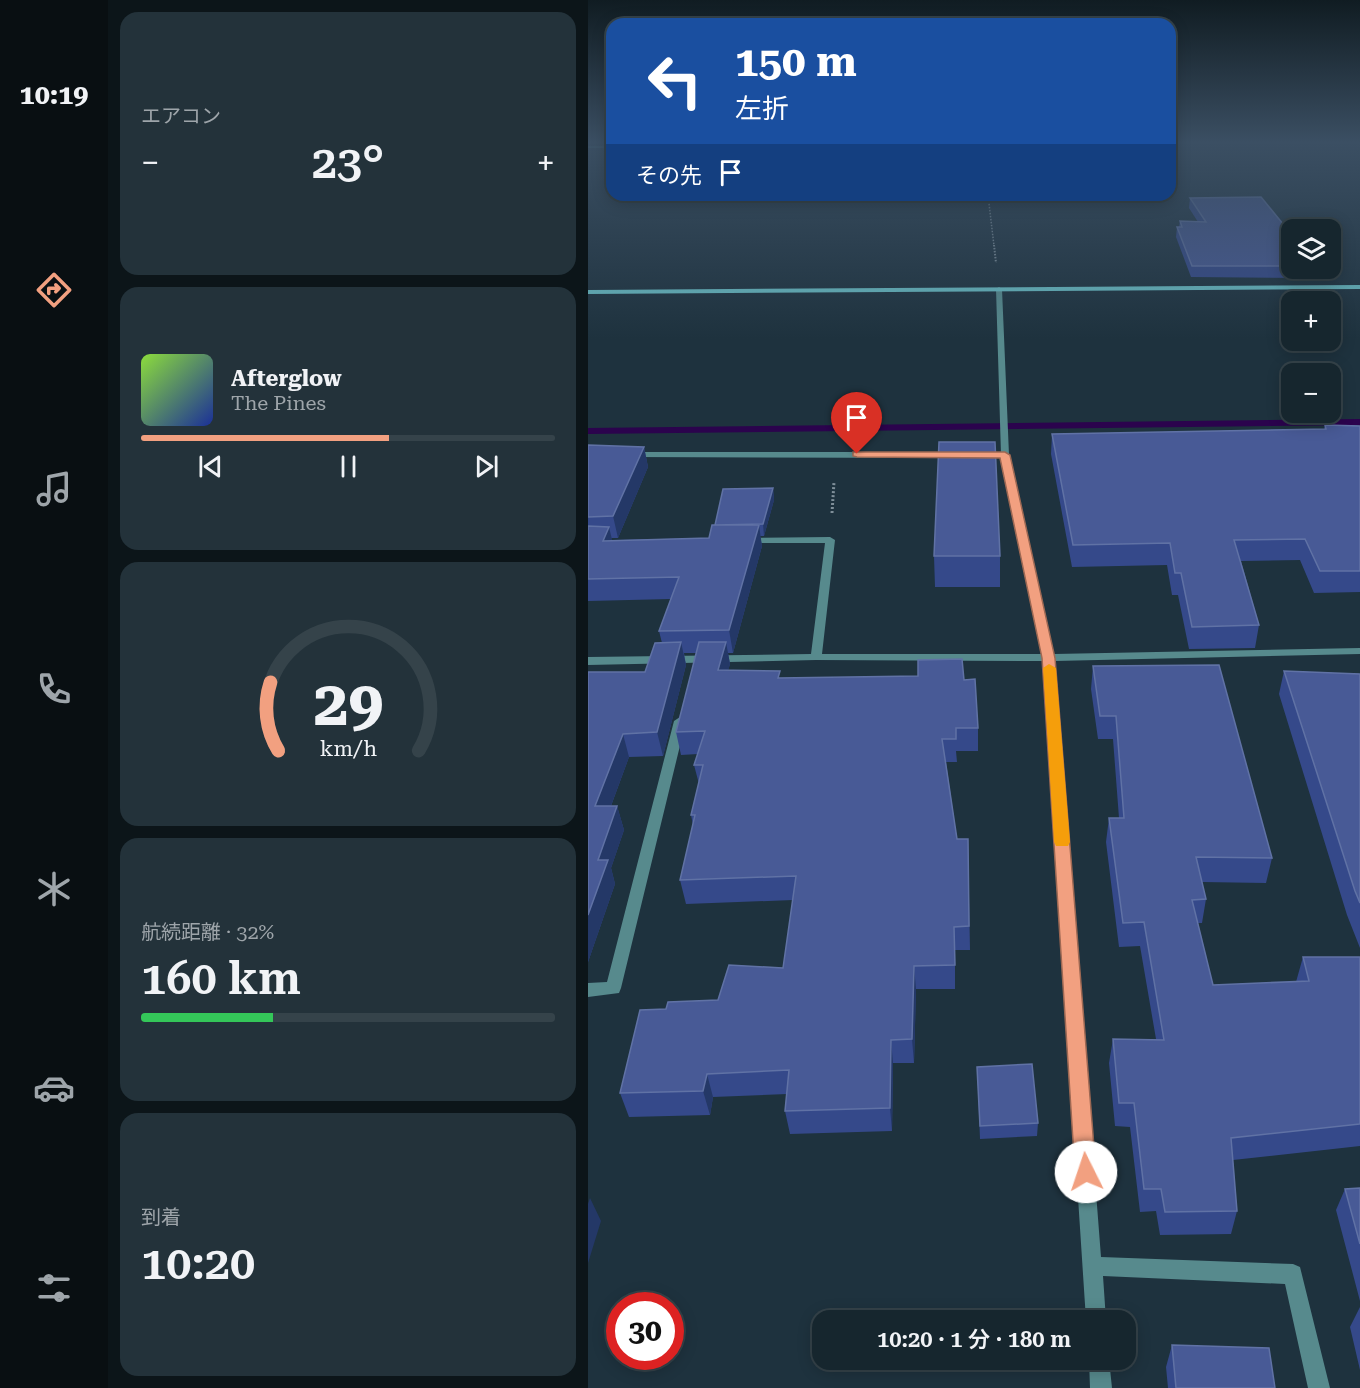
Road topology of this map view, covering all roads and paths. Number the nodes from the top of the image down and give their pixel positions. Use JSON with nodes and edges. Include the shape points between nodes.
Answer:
{"nodes":[{"id":1,"x":990,"y":209,"type":"edge"},
{"id":2,"x":1360,"y":287,"type":"edge"},
{"id":3,"x":999,"y":290,"type":"junction"},
{"id":4,"x":588,"y":292,"type":"edge"},
{"id":5,"x":836,"y":454,"type":"junction"},
{"id":6,"x":960,"y":455,"type":"edge"},
{"id":7,"x":623,"y":456,"type":"edge"},
{"id":8,"x":830,"y":540,"type":"junction"},
{"id":9,"x":738,"y":541,"type":"edge"},
{"id":10,"x":1360,"y":651,"type":"edge"},
{"id":11,"x":816,"y":657,"type":"junction"},
{"id":12,"x":1049,"y":658,"type":"junction"},
{"id":13,"x":588,"y":661,"type":"edge"},
{"id":14,"x":685,"y":704,"type":"edge"},
{"id":15,"x":588,"y":990,"type":"edge"},
{"id":16,"x":1092,"y":1266,"type":"junction"},
{"id":17,"x":1095,"y":1310,"type":"edge"},
{"id":18,"x":1100,"y":1370,"type":"edge"},
{"id":19,"x":1101,"y":1388,"type":"edge"},
{"id":20,"x":1319,"y":1388,"type":"edge"}],
"edges":[{"from":1,"to":3,"type":"path"},
{"from":2,"to":3,"type":"street"},
{"from":3,"to":4,"type":"street"},
{"from":3,"to":12,"type":"street","via":[[999,455]]},
{"from":5,"to":6,"type":"street"},
{"from":5,"to":7,"type":"street"},
{"from":5,"to":8,"type":"path"},
{"from":8,"to":9,"type":"street"},
{"from":8,"to":11,"type":"street"},
{"from":10,"to":12,"type":"street"},
{"from":11,"to":12,"type":"street"},
{"from":11,"to":13,"type":"street","via":[[695,664]]},
{"from":12,"to":16,"type":"street"},
{"from":14,"to":15,"type":"street","via":[[613,988]]},
{"from":16,"to":17,"type":"street"},
{"from":16,"to":20,"type":"street","via":[[1293,1274]]},
{"from":18,"to":19,"type":"street"}]}
